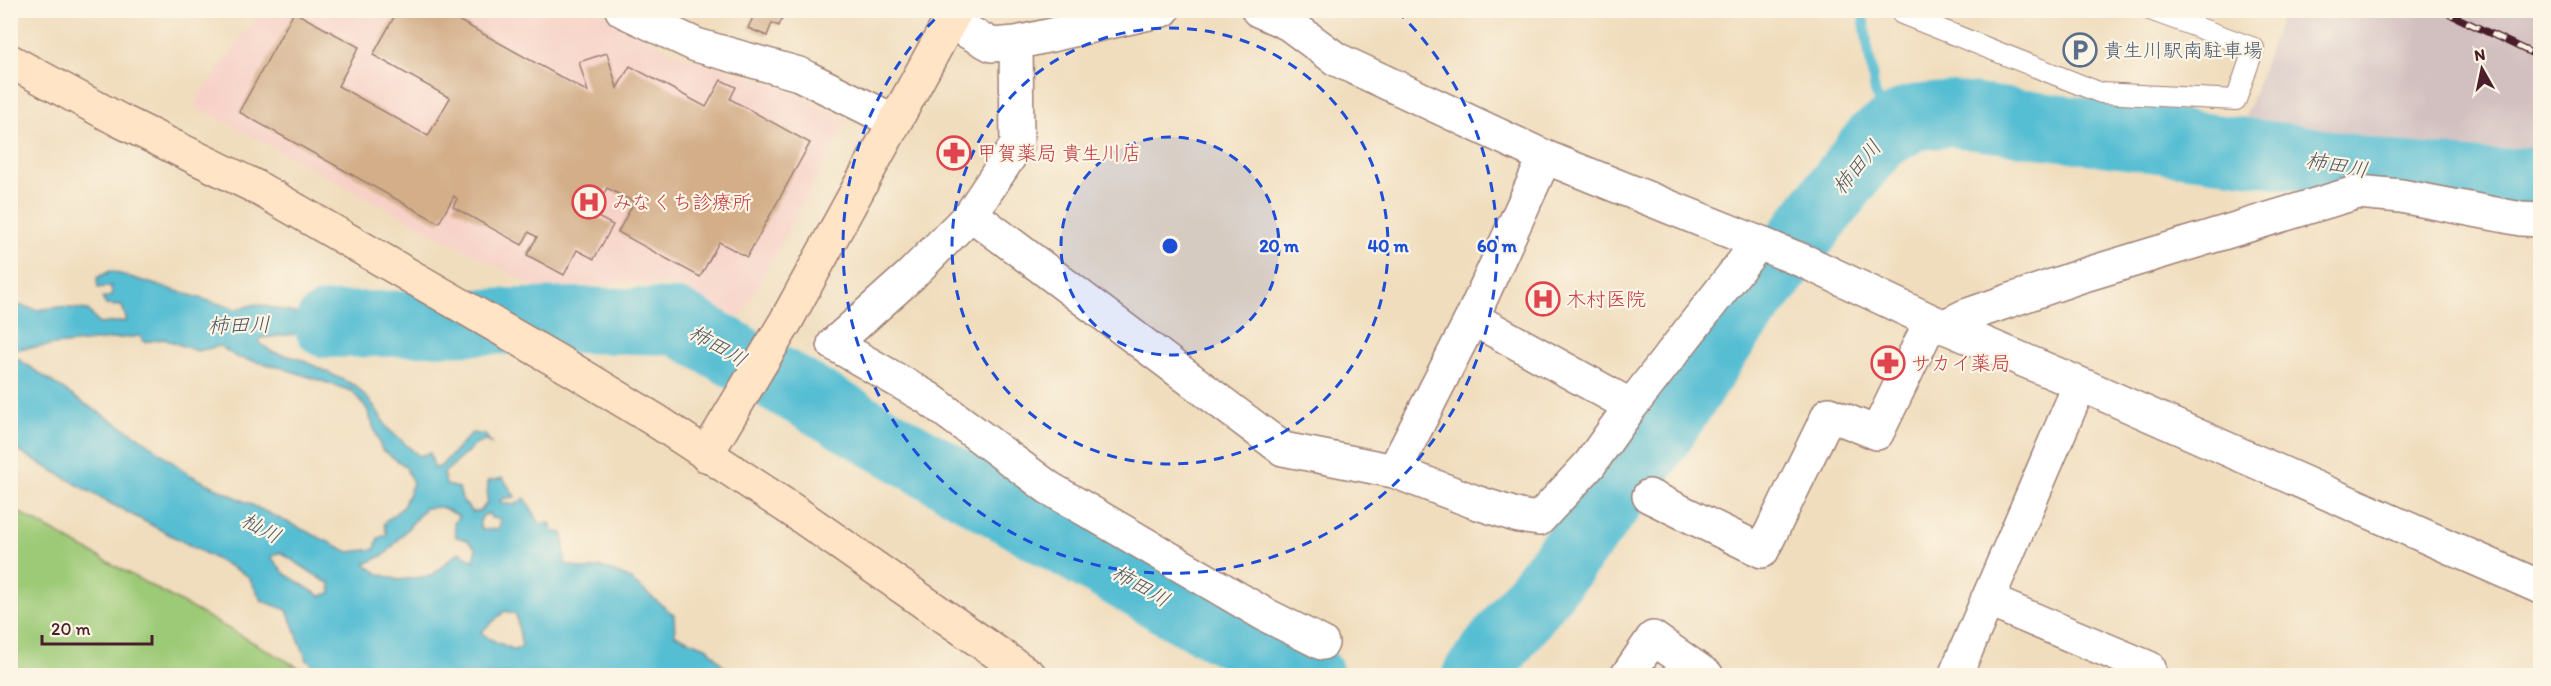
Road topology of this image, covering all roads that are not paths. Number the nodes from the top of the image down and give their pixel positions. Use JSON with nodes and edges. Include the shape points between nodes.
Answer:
{"nodes":[{"id":1,"x":622,"y":10,"type":"edge"},
{"id":2,"x":1162,"y":10,"type":"edge"},
{"id":3,"x":1258,"y":10,"type":"edge"},
{"id":4,"x":1902,"y":10,"type":"edge"},
{"id":5,"x":2150,"y":10,"type":"edge"},
{"id":6,"x":953,"y":16,"type":"edge"},
{"id":7,"x":1288,"y":17,"type":"edge"},
{"id":8,"x":1016,"y":43,"type":"junction"},
{"id":9,"x":10,"y":61,"type":"edge"},
{"id":10,"x":894,"y":121,"type":"junction"},
{"id":11,"x":1545,"y":157,"type":"junction"},
{"id":12,"x":971,"y":214,"type":"junction"},
{"id":13,"x":2541,"y":220,"type":"edge"},
{"id":14,"x":1781,"y":251,"type":"junction"},
{"id":15,"x":1472,"y":318,"type":"junction"},
{"id":16,"x":1937,"y":324,"type":"junction"},
{"id":17,"x":2080,"y":384,"type":"junction"},
{"id":18,"x":1631,"y":406,"type":"junction"},
{"id":19,"x":706,"y":455,"type":"junction"},
{"id":20,"x":1394,"y":471,"type":"junction"},
{"id":21,"x":1649,"y":496,"type":"dead end"},
{"id":22,"x":2541,"y":587,"type":"edge"},
{"id":23,"x":1987,"y":600,"type":"junction"},
{"id":24,"x":1322,"y":643,"type":"dead end"},
{"id":25,"x":2149,"y":668,"type":"dead end"},
{"id":26,"x":1030,"y":675,"type":"edge"},
{"id":27,"x":1627,"y":675,"type":"edge"},
{"id":28,"x":1707,"y":675,"type":"edge"},
{"id":29,"x":1955,"y":675,"type":"edge"}],
"edges":[{"from":1,"to":10,"type":"street","via":[[696,45],[799,74]]},
{"from":2,"to":8,"type":"street"},
{"from":3,"to":7,"type":"street"},
{"from":4,"to":5,"type":"lane","via":[[1902,14],[2101,93],[2236,100],[2254,48]]},
{"from":6,"to":8,"type":"street","via":[[992,45]]},
{"from":6,"to":10,"type":"street"},
{"from":7,"to":11,"type":"street","via":[[1336,58]]},
{"from":8,"to":12,"type":"street","via":[[1017,145]]},
{"from":9,"to":19,"type":"street","via":[[256,187],[573,369]]},
{"from":10,"to":19,"type":"street","via":[[786,321]]},
{"from":11,"to":14,"type":"street"},
{"from":11,"to":15,"type":"street"},
{"from":12,"to":20,"type":"street","via":[[1283,449]]},
{"from":12,"to":24,"type":"street","via":[[834,344],[928,398],[1049,488],[1264,614]]},
{"from":13,"to":16,"type":"street","via":[[2358,192]]},
{"from":14,"to":16,"type":"street"},
{"from":14,"to":18,"type":"street"},
{"from":15,"to":18,"type":"street"},
{"from":15,"to":20,"type":"street"},
{"from":16,"to":17,"type":"street"},
{"from":16,"to":21,"type":"street","via":[[1877,433],[1829,414],[1762,551]]},
{"from":17,"to":22,"type":"street"},
{"from":17,"to":23,"type":"street"},
{"from":18,"to":20,"type":"street","via":[[1590,464],[1539,519],[1475,502]]},
{"from":19,"to":26,"type":"street"},
{"from":23,"to":25,"type":"street"},
{"from":23,"to":29,"type":"street"},
{"from":27,"to":28,"type":"street","via":[[1653,638]]}]}
